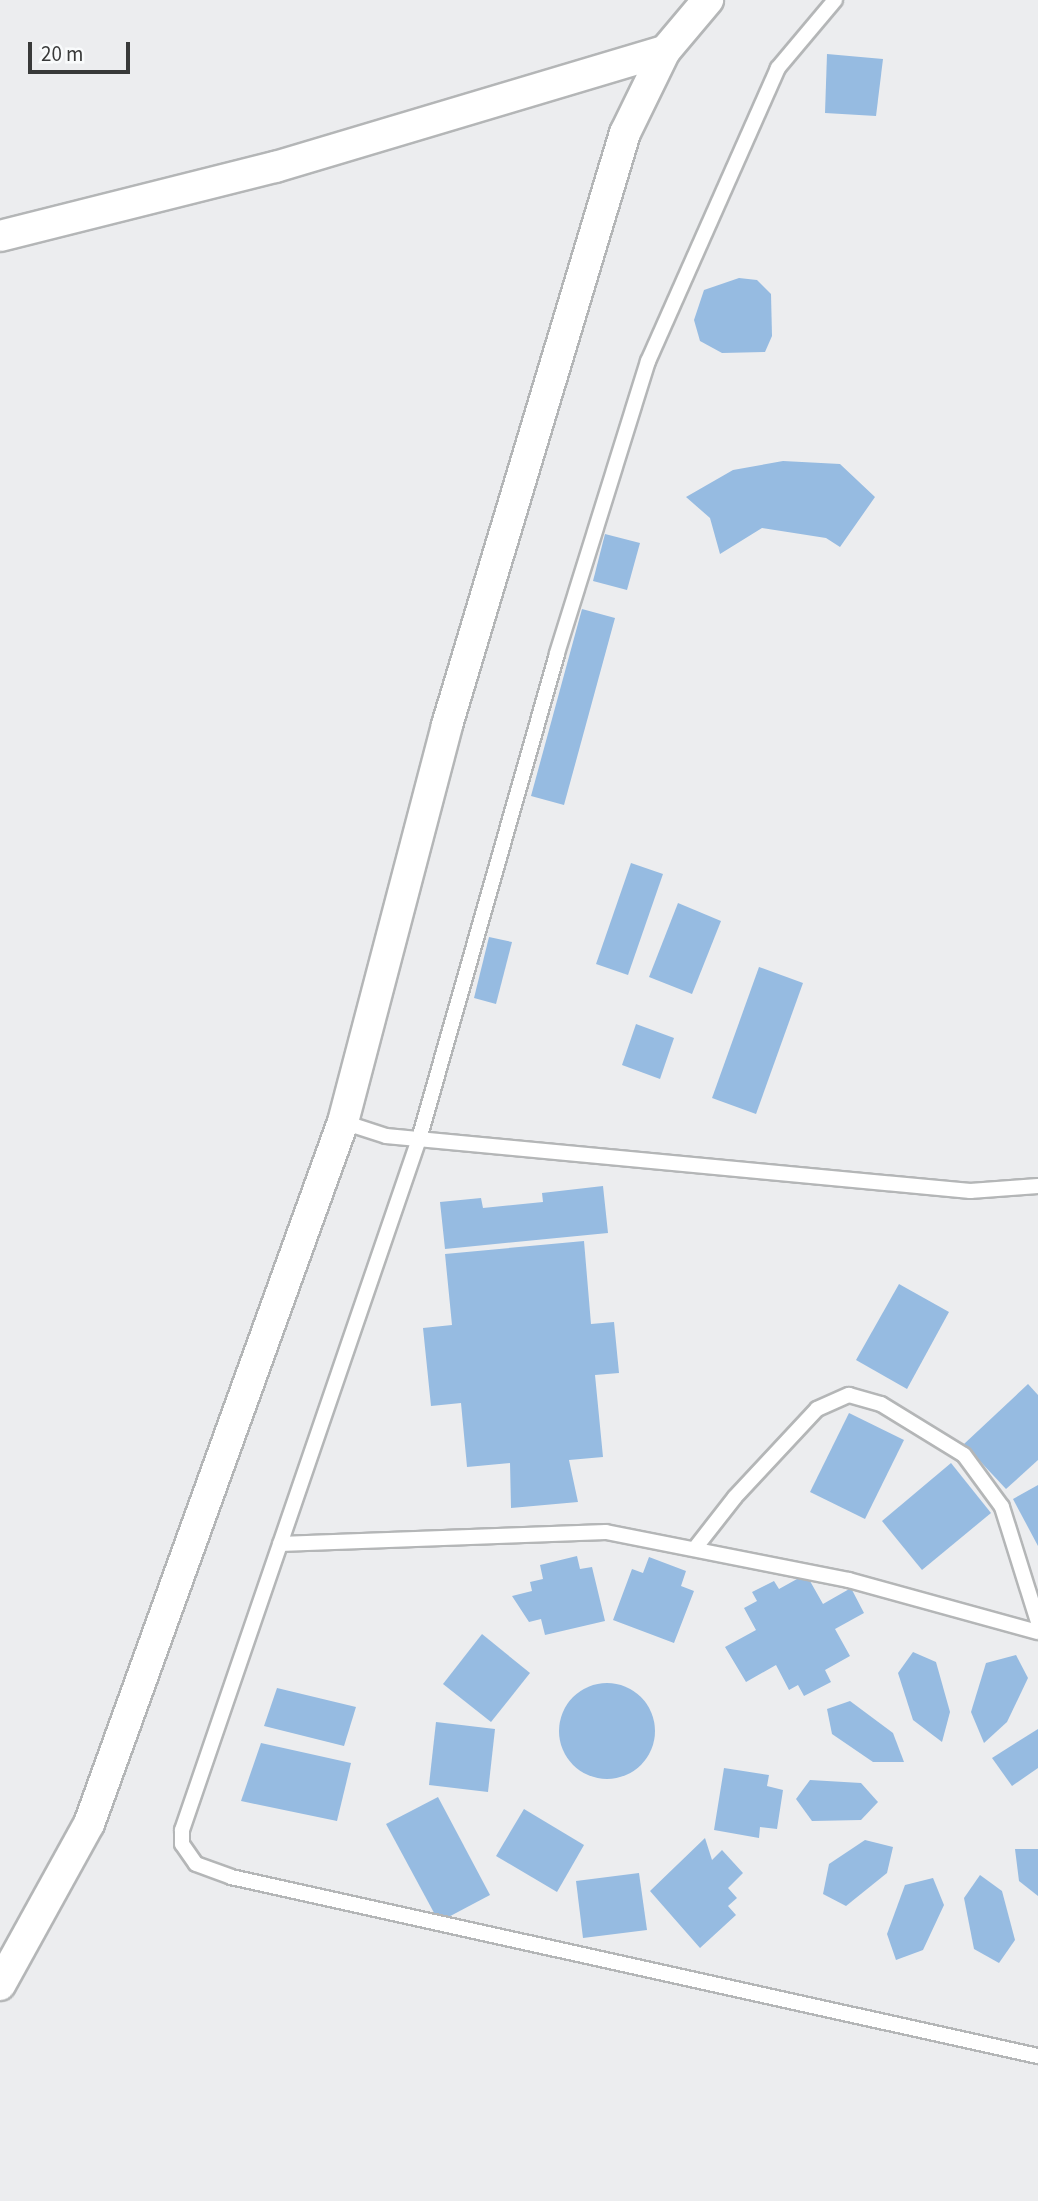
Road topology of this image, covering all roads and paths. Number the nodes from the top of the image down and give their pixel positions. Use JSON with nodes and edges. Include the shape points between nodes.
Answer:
{"nodes":[{"id":1,"x":708,"y":0,"type":"edge"},
{"id":2,"x":835,"y":0,"type":"edge"},
{"id":3,"x":665,"y":51,"type":"junction"},
{"id":4,"x":0,"y":236,"type":"edge"},
{"id":5,"x":343,"y":1122,"type":"junction"},
{"id":6,"x":419,"y":1139,"type":"junction"},
{"id":7,"x":1038,"y":1186,"type":"edge"},
{"id":8,"x":280,"y":1544,"type":"junction"},
{"id":9,"x":696,"y":1547,"type":"junction"},
{"id":10,"x":1038,"y":1622,"type":"edge"},
{"id":11,"x":1038,"y":1632,"type":"edge"},
{"id":12,"x":0,"y":1985,"type":"edge"},
{"id":13,"x":1038,"y":2056,"type":"edge"}],
"edges":[{"from":1,"to":3,"type":"street"},
{"from":2,"to":6,"type":"lane","via":[[778,68],[648,361],[557,654]]},
{"from":3,"to":4,"type":"street","via":[[275,167]]},
{"from":3,"to":5,"type":"street","via":[[625,133],[455,698]]},
{"from":5,"to":6,"type":"lane","via":[[386,1136]]},
{"from":5,"to":12,"type":"street","via":[[89,1824]]},
{"from":6,"to":7,"type":"lane","via":[[970,1192]]},
{"from":6,"to":8,"type":"lane"},
{"from":8,"to":9,"type":"lane","via":[[606,1532]]},
{"from":8,"to":13,"type":"lane","via":[[182,1829],[182,1844],[195,1864],[245,1880]]},
{"from":9,"to":10,"type":"lane","via":[[735,1497],[817,1409],[849,1395],[881,1404],[964,1455],[1002,1507]]},
{"from":9,"to":11,"type":"lane","via":[[849,1580]]}]}
